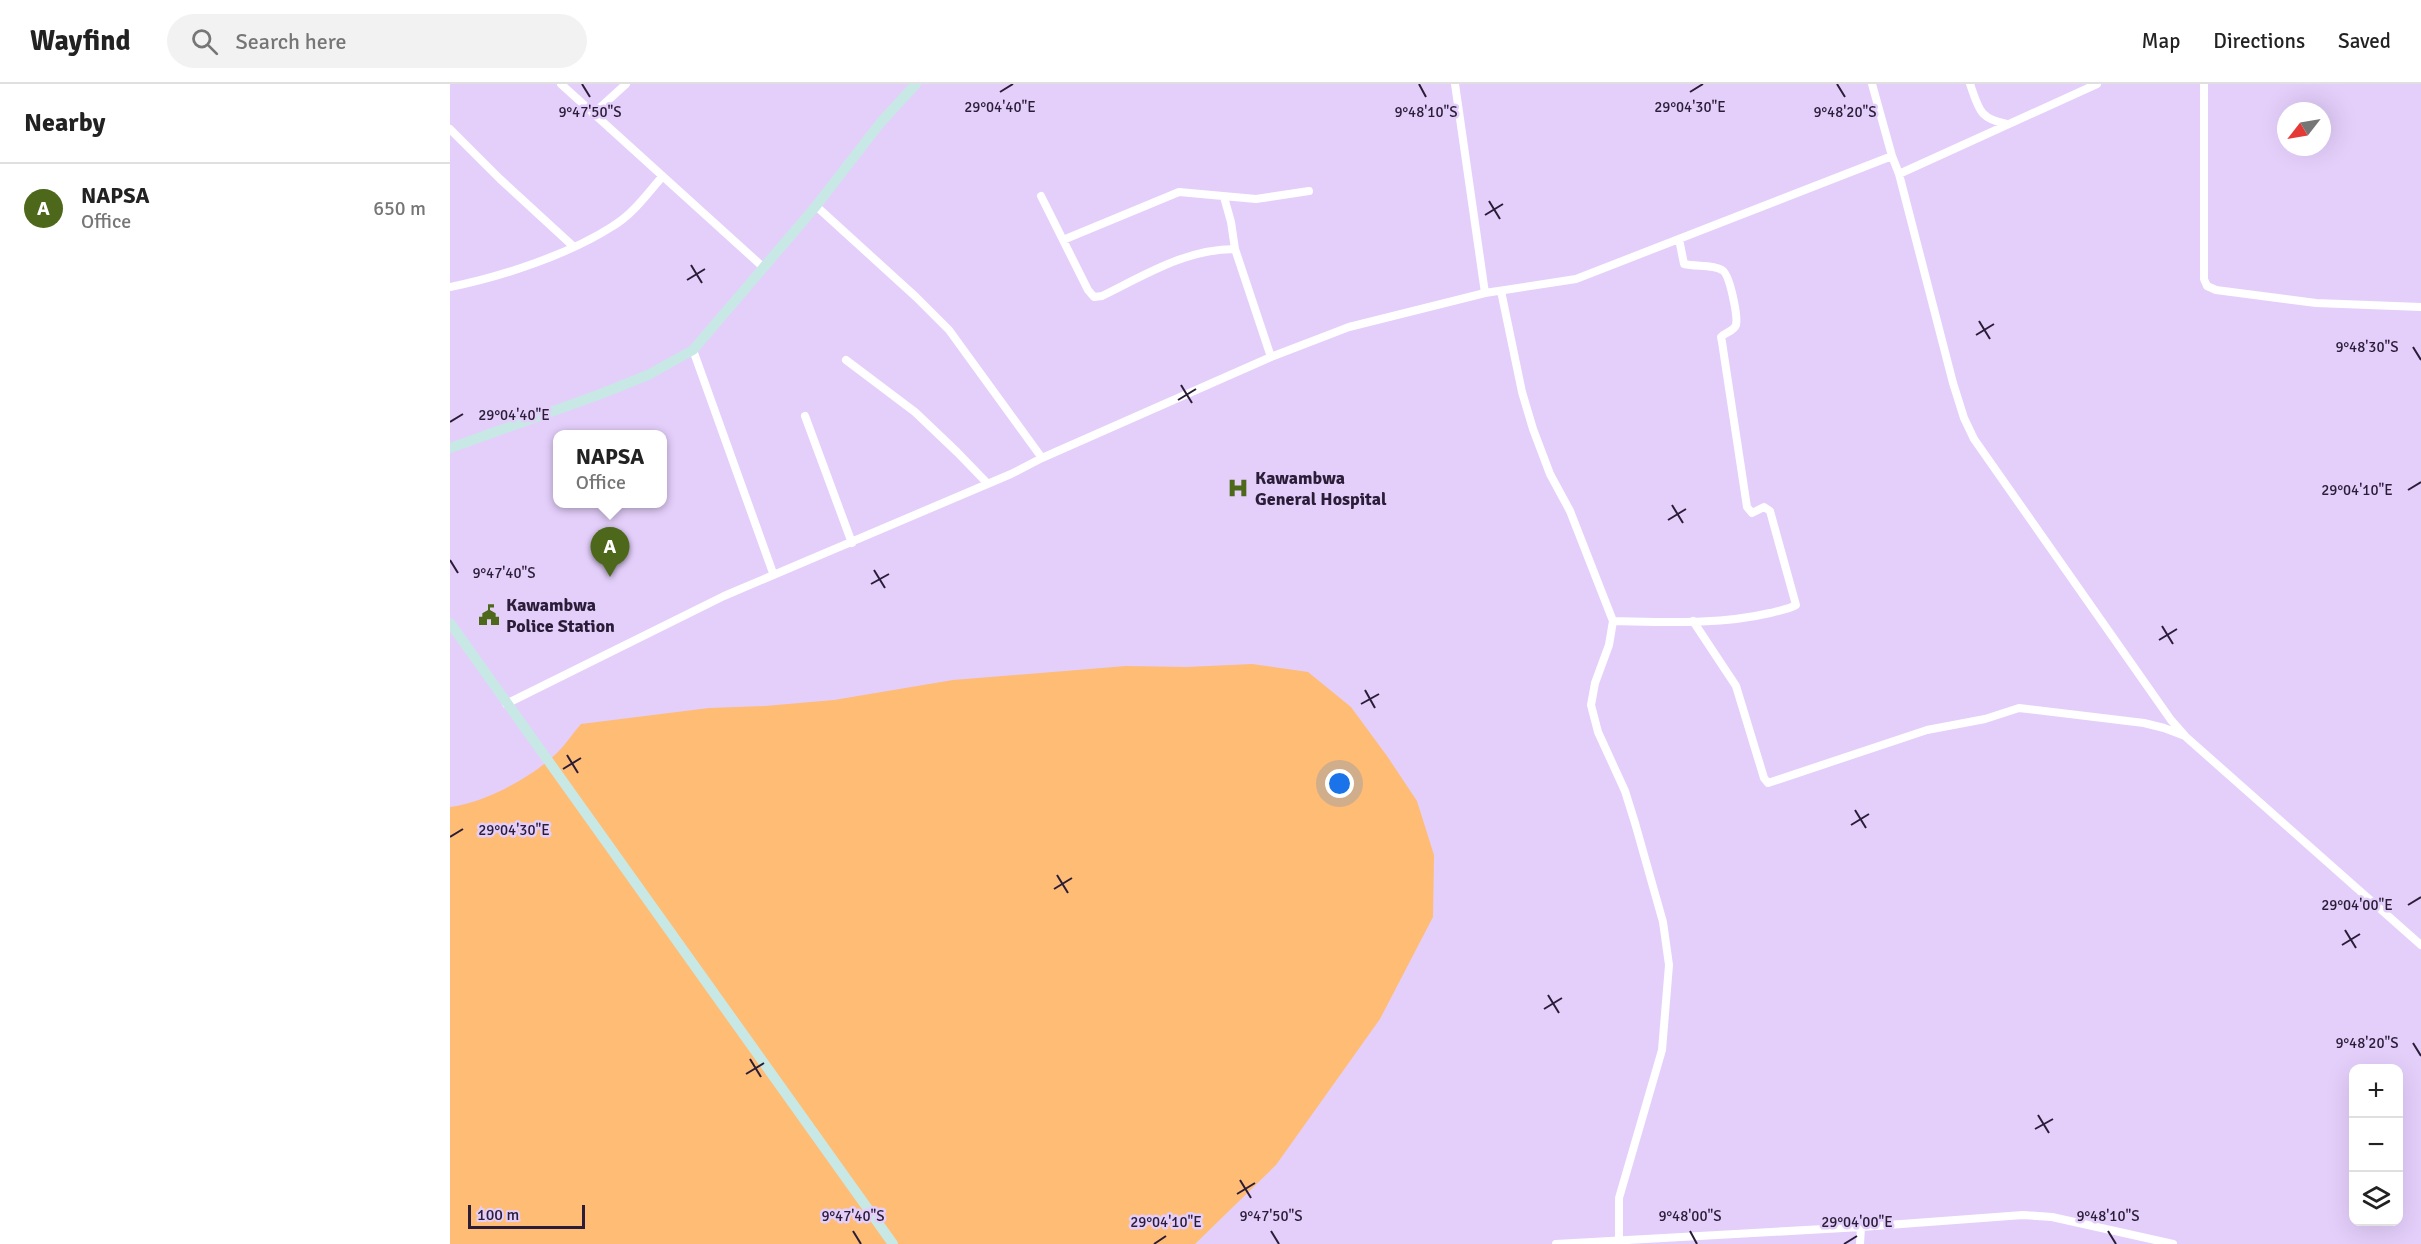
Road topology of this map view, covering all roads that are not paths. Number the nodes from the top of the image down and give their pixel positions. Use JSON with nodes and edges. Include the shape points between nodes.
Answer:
{"nodes":[{"id":1,"x":561,"y":84,"type":"edge"},
{"id":2,"x":624,"y":84,"type":"edge"},
{"id":3,"x":916,"y":84,"type":"edge"},
{"id":4,"x":1455,"y":84,"type":"edge"},
{"id":5,"x":1872,"y":84,"type":"edge"},
{"id":6,"x":1970,"y":84,"type":"edge"},
{"id":7,"x":2097,"y":84,"type":"edge"},
{"id":8,"x":2204,"y":84,"type":"edge"},
{"id":9,"x":593,"y":114,"type":"junction"},
{"id":10,"x":2009,"y":124,"type":"junction"},
{"id":11,"x":450,"y":129,"type":"edge"},
{"id":12,"x":1892,"y":156,"type":"junction"},
{"id":13,"x":1899,"y":174,"type":"junction"},
{"id":14,"x":662,"y":177,"type":"junction"},
{"id":15,"x":1309,"y":190,"type":"dead end"},
{"id":16,"x":1041,"y":196,"type":"dead end"},
{"id":17,"x":1224,"y":197,"type":"junction"},
{"id":18,"x":816,"y":206,"type":"junction"},
{"id":19,"x":1679,"y":239,"type":"junction"},
{"id":20,"x":1063,"y":240,"type":"junction"},
{"id":21,"x":574,"y":247,"type":"junction"},
{"id":22,"x":1234,"y":249,"type":"junction"},
{"id":23,"x":763,"y":267,"type":"junction"},
{"id":24,"x":450,"y":287,"type":"edge"},
{"id":25,"x":1501,"y":291,"type":"junction"},
{"id":26,"x":1485,"y":293,"type":"junction"},
{"id":27,"x":2421,"y":307,"type":"edge"},
{"id":28,"x":693,"y":350,"type":"junction"},
{"id":29,"x":1271,"y":357,"type":"junction"},
{"id":30,"x":846,"y":360,"type":"dead end"},
{"id":31,"x":805,"y":416,"type":"dead end"},
{"id":32,"x":450,"y":448,"type":"edge"},
{"id":33,"x":1042,"y":458,"type":"junction"},
{"id":34,"x":988,"y":484,"type":"junction"},
{"id":35,"x":852,"y":543,"type":"junction"},
{"id":36,"x":773,"y":573,"type":"junction"},
{"id":37,"x":1613,"y":621,"type":"junction"},
{"id":38,"x":1693,"y":621,"type":"junction"},
{"id":39,"x":450,"y":623,"type":"edge"},
{"id":40,"x":506,"y":704,"type":"junction"},
{"id":41,"x":2186,"y":737,"type":"junction"},
{"id":42,"x":2421,"y":945,"type":"edge"},
{"id":43,"x":1861,"y":1227,"type":"junction"},
{"id":44,"x":1619,"y":1240,"type":"junction"},
{"id":45,"x":893,"y":1244,"type":"edge"},
{"id":46,"x":1557,"y":1244,"type":"edge"},
{"id":47,"x":1860,"y":1244,"type":"edge"},
{"id":48,"x":2173,"y":1244,"type":"edge"}],
"edges":[{"from":1,"to":9,"type":"street"},
{"from":2,"to":9,"type":"street"},
{"from":3,"to":18,"type":"main road"},
{"from":4,"to":26,"type":"street"},
{"from":5,"to":12,"type":"street"},
{"from":6,"to":10,"type":"street","via":[[1984,117]]},
{"from":7,"to":10,"type":"street"},
{"from":8,"to":27,"type":"street","via":[[2207,286],[2316,303]]},
{"from":9,"to":14,"type":"street"},
{"from":10,"to":13,"type":"street"},
{"from":11,"to":21,"type":"street"},
{"from":12,"to":13,"type":"street"},
{"from":12,"to":19,"type":"street"},
{"from":13,"to":41,"type":"street","via":[[1953,383],[1974,439]]},
{"from":14,"to":21,"type":"street","via":[[630,213]]},
{"from":14,"to":23,"type":"street"},
{"from":15,"to":17,"type":"street","via":[[1256,199]]},
{"from":16,"to":20,"type":"street"},
{"from":17,"to":20,"type":"street","via":[[1179,192]]},
{"from":17,"to":22,"type":"street"},
{"from":18,"to":23,"type":"main road"},
{"from":18,"to":33,"type":"street","via":[[949,330]]},
{"from":19,"to":25,"type":"street","via":[[1576,279]]},
{"from":19,"to":38,"type":"street","via":[[1684,264],[1716,268],[1728,277],[1737,323],[1721,336],[1747,507],[1752,513],[1764,507],[1770,511],[1797,603],[1762,615]]},
{"from":20,"to":22,"type":"street","via":[[1094,297],[1197,253]]},
{"from":21,"to":24,"type":"street","via":[[505,273]]},
{"from":22,"to":29,"type":"street"},
{"from":23,"to":28,"type":"main road"},
{"from":25,"to":26,"type":"street"},
{"from":25,"to":37,"type":"street","via":[[1533,429]]},
{"from":26,"to":29,"type":"street","via":[[1349,327]]},
{"from":28,"to":32,"type":"main road","via":[[648,375]]},
{"from":28,"to":36,"type":"street"},
{"from":29,"to":33,"type":"street"},
{"from":30,"to":34,"type":"street","via":[[915,412]]},
{"from":31,"to":35,"type":"street"},
{"from":33,"to":34,"type":"street"},
{"from":34,"to":35,"type":"street"},
{"from":35,"to":36,"type":"street"},
{"from":36,"to":40,"type":"street"},
{"from":37,"to":38,"type":"street"},
{"from":37,"to":44,"type":"street","via":[[1591,705],[1635,823],[1663,922],[1669,965],[1662,1050],[1619,1198]]},
{"from":38,"to":41,"type":"street","via":[[1736,686],[1768,783],[1927,730],[1979,721],[2019,708],[2144,723]]},
{"from":39,"to":40,"type":"main road"},
{"from":40,"to":45,"type":"main road"},
{"from":41,"to":42,"type":"street"},
{"from":43,"to":44,"type":"street"},
{"from":43,"to":47,"type":"street"},
{"from":43,"to":48,"type":"street","via":[[2023,1215],[2052,1217]]},
{"from":44,"to":46,"type":"street"}]}
